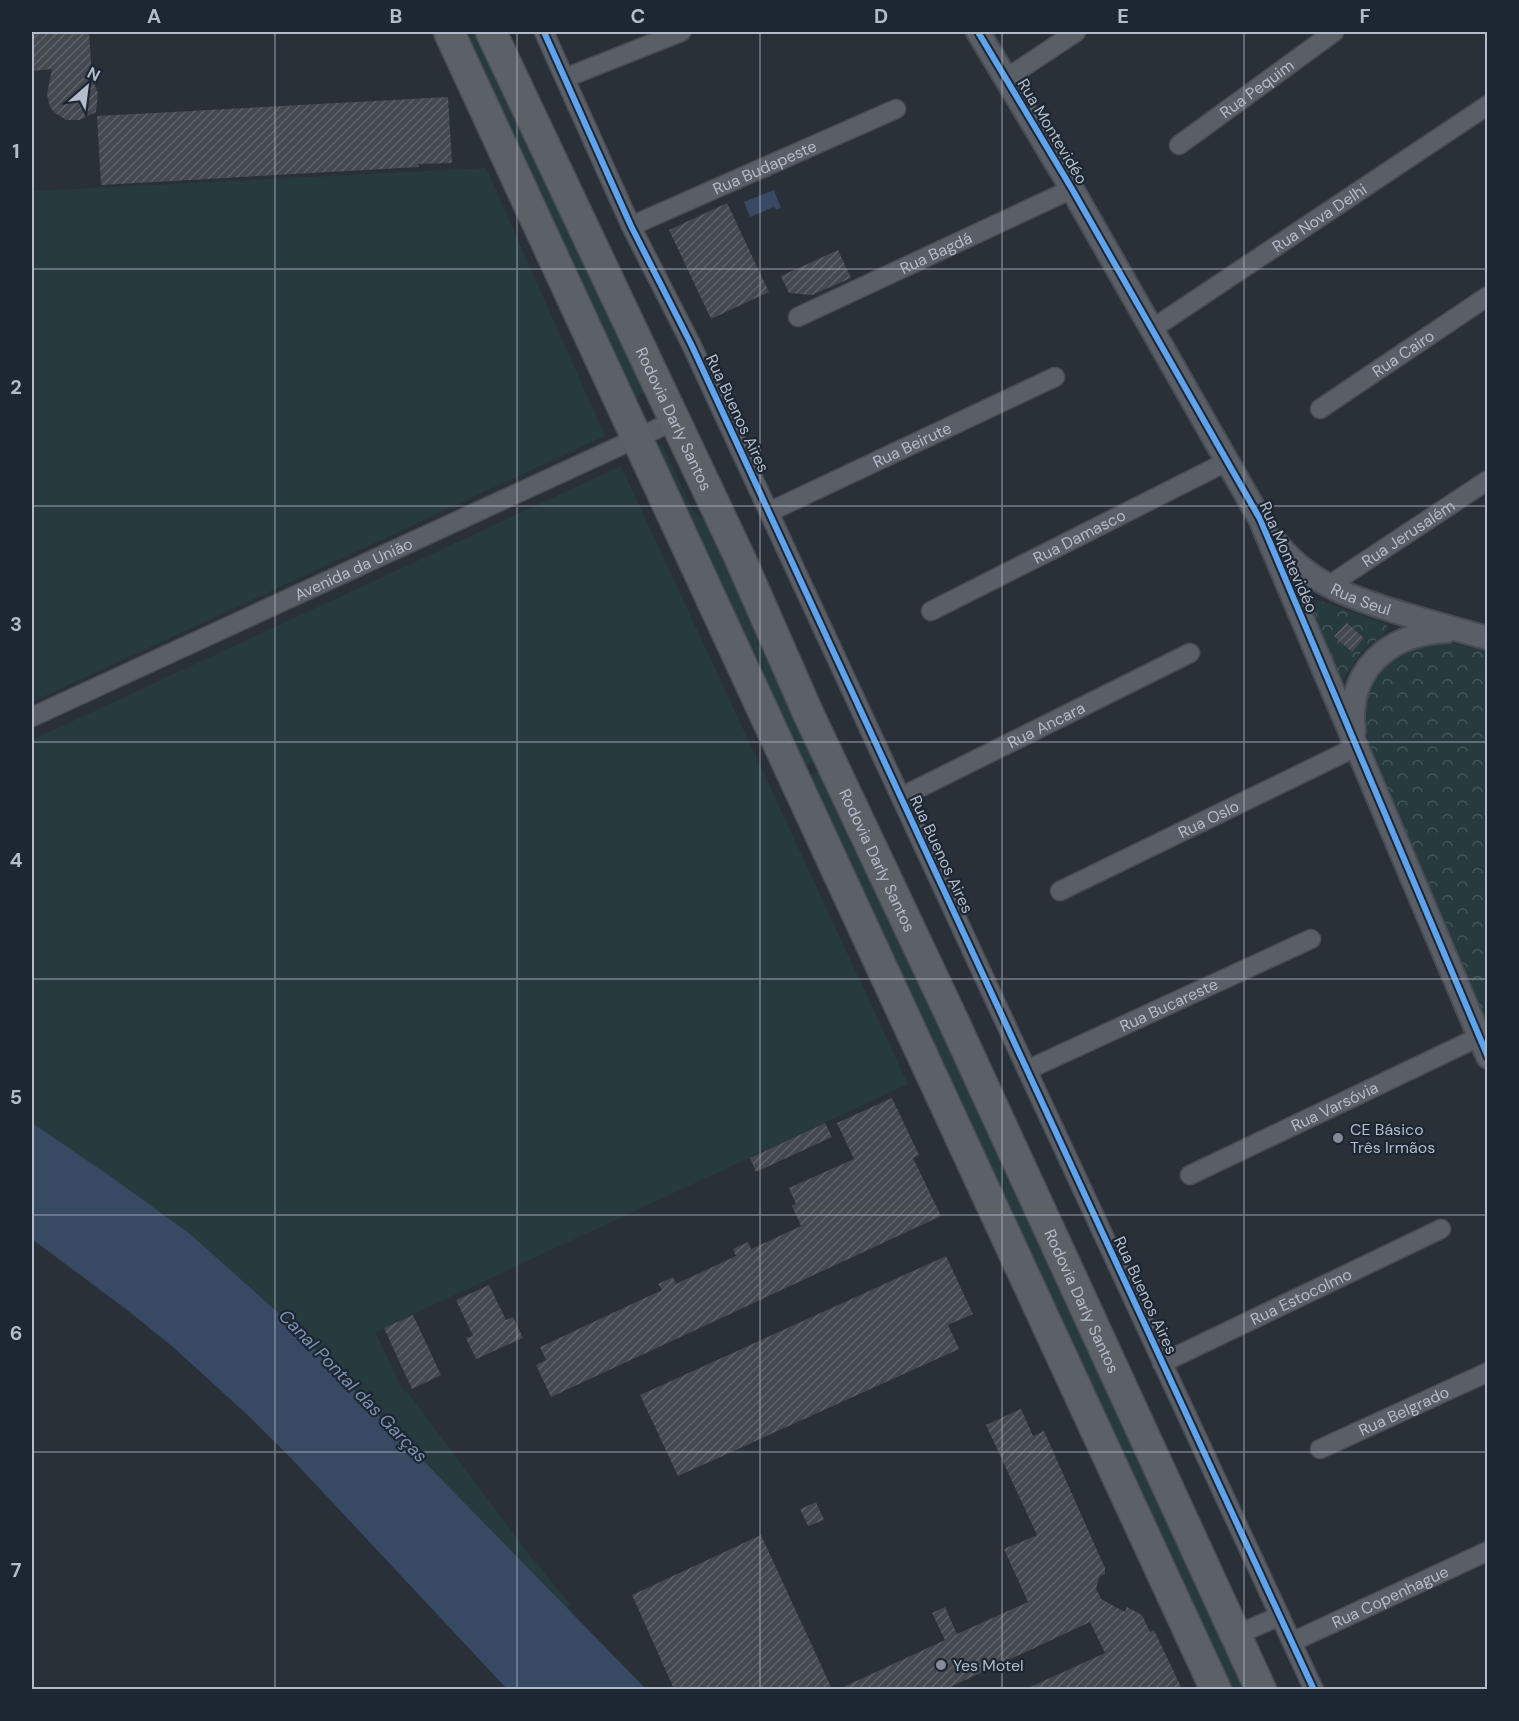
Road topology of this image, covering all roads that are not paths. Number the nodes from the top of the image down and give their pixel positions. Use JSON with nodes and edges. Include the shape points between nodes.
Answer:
{"nodes":[{"id":1,"x":449,"y":32,"type":"edge"},
{"id":2,"x":491,"y":32,"type":"edge"},
{"id":3,"x":544,"y":32,"type":"edge"},
{"id":4,"x":681,"y":32,"type":"edge"},
{"id":5,"x":978,"y":32,"type":"edge"},
{"id":6,"x":1076,"y":32,"type":"edge"},
{"id":7,"x":1334,"y":32,"type":"edge"},
{"id":8,"x":565,"y":78,"type":"junction"},
{"id":9,"x":1007,"y":78,"type":"junction"},
{"id":10,"x":1488,"y":105,"type":"edge"},
{"id":11,"x":896,"y":109,"type":"dead end"},
{"id":12,"x":1179,"y":145,"type":"dead end"},
{"id":13,"x":1072,"y":189,"type":"junction"},
{"id":14,"x":631,"y":226,"type":"junction"},
{"id":15,"x":1488,"y":296,"type":"edge"},
{"id":16,"x":798,"y":316,"type":"dead end"},
{"id":17,"x":1152,"y":329,"type":"junction"},
{"id":18,"x":1055,"y":377,"type":"dead end"},
{"id":19,"x":1320,"y":409,"type":"dead end"},
{"id":20,"x":674,"y":421,"type":"junction"},
{"id":21,"x":636,"y":438,"type":"junction"},
{"id":22,"x":1227,"y":461,"type":"junction"},
{"id":23,"x":1488,"y":480,"type":"edge"},
{"id":24,"x":769,"y":512,"type":"junction"},
{"id":25,"x":1260,"y":519,"type":"junction"},
{"id":26,"x":1328,"y":586,"type":"junction"},
{"id":27,"x":931,"y":612,"type":"dead end"},
{"id":28,"x":1477,"y":635,"type":"edge"},
{"id":29,"x":1190,"y":653,"type":"dead end"},
{"id":30,"x":32,"y":717,"type":"edge"},
{"id":31,"x":1356,"y":747,"type":"junction"},
{"id":32,"x":901,"y":797,"type":"junction"},
{"id":33,"x":1060,"y":891,"type":"dead end"},
{"id":34,"x":1311,"y":939,"type":"dead end"},
{"id":35,"x":1479,"y":1036,"type":"junction"},
{"id":36,"x":1488,"y":1057,"type":"edge"},
{"id":37,"x":1027,"y":1070,"type":"junction"},
{"id":38,"x":1190,"y":1175,"type":"dead end"},
{"id":39,"x":1441,"y":1229,"type":"dead end"},
{"id":40,"x":1162,"y":1363,"type":"junction"},
{"id":41,"x":1488,"y":1372,"type":"edge"},
{"id":42,"x":1320,"y":1449,"type":"dead end"},
{"id":43,"x":1488,"y":1551,"type":"edge"},
{"id":44,"x":1280,"y":1616,"type":"junction"},
{"id":45,"x":1236,"y":1635,"type":"junction"},
{"id":46,"x":1292,"y":1642,"type":"junction"},
{"id":47,"x":1216,"y":1689,"type":"edge"},
{"id":48,"x":1261,"y":1689,"type":"edge"},
{"id":49,"x":1314,"y":1689,"type":"edge"}],
"edges":[{"from":1,"to":21,"type":"main road"},
{"from":2,"to":20,"type":"main road","name":"Rodovia Darly Santos"},
{"from":3,"to":8,"type":"street","name":"Rua Buenos Aires"},
{"from":4,"to":8,"type":"street"},
{"from":5,"to":9,"type":"street","name":"Rua Montevidéo"},
{"from":6,"to":9,"type":"street"},
{"from":7,"to":12,"type":"street","name":"Rua Pequim"},
{"from":8,"to":14,"type":"street","name":"Rua Buenos Aires"},
{"from":9,"to":13,"type":"street","name":"Rua Montevidéo"},
{"from":10,"to":17,"type":"street","name":"Rua Nova Delhi"},
{"from":11,"to":14,"type":"street","name":"Rua Budapeste"},
{"from":13,"to":16,"type":"street","name":"Rua Bagdá"},
{"from":13,"to":17,"type":"street","name":"Rua Montevidéo"},
{"from":14,"to":24,"type":"street","name":"Rua Buenos Aires"},
{"from":15,"to":19,"type":"street","name":"Rua Cairo"},
{"from":17,"to":22,"type":"street","name":"Rua Montevidéo"},
{"from":18,"to":24,"type":"street","name":"Rua Beirute"},
{"from":20,"to":21,"type":"street","name":"Avenida da União"},
{"from":20,"to":45,"type":"main road","name":"Rodovia Darly Santos"},
{"from":21,"to":30,"type":"street","name":"Avenida da União"},
{"from":21,"to":47,"type":"main road"},
{"from":22,"to":25,"type":"street","name":"Rua Montevidéo"},
{"from":22,"to":27,"type":"street","name":"Rua Damasco"},
{"from":23,"to":26,"type":"street","name":"Rua Jerusalém"},
{"from":24,"to":32,"type":"street","name":"Rua Buenos Aires"},
{"from":25,"to":26,"type":"street","name":"Rua Seul","via":[[1295,563]]},
{"from":25,"to":31,"type":"street","name":"Rua Montevidéo"},
{"from":26,"to":28,"type":"street","name":"Rua Seul"},
{"from":28,"to":31,"type":"street","via":[[1449,630],[1415,635],[1377,657],[1366,669],[1355,695]]},
{"from":29,"to":32,"type":"street","name":"Rua Ancara"},
{"from":31,"to":33,"type":"street","name":"Rua Oslo"},
{"from":31,"to":35,"type":"street","name":"Rua Montevidéo"},
{"from":32,"to":37,"type":"street","name":"Rua Buenos Aires"},
{"from":34,"to":37,"type":"street","name":"Rua Bucareste"},
{"from":35,"to":36,"type":"street","name":"Rua Montevidéo"},
{"from":35,"to":38,"type":"street","name":"Rua Varsóvia"},
{"from":37,"to":40,"type":"street","name":"Rua Buenos Aires"},
{"from":39,"to":40,"type":"street","name":"Rua Estocolmo"},
{"from":40,"to":44,"type":"street","name":"Rua Buenos Aires"},
{"from":41,"to":42,"type":"street","name":"Rua Belgrado"},
{"from":43,"to":46,"type":"street","name":"Rua Copenhague"},
{"from":44,"to":45,"type":"street"},
{"from":44,"to":46,"type":"street","name":"Rua Buenos Aires"},
{"from":45,"to":48,"type":"main road","name":"Rodovia Darly Santos"},
{"from":46,"to":49,"type":"street","name":"Rua Buenos Aires"}]}
